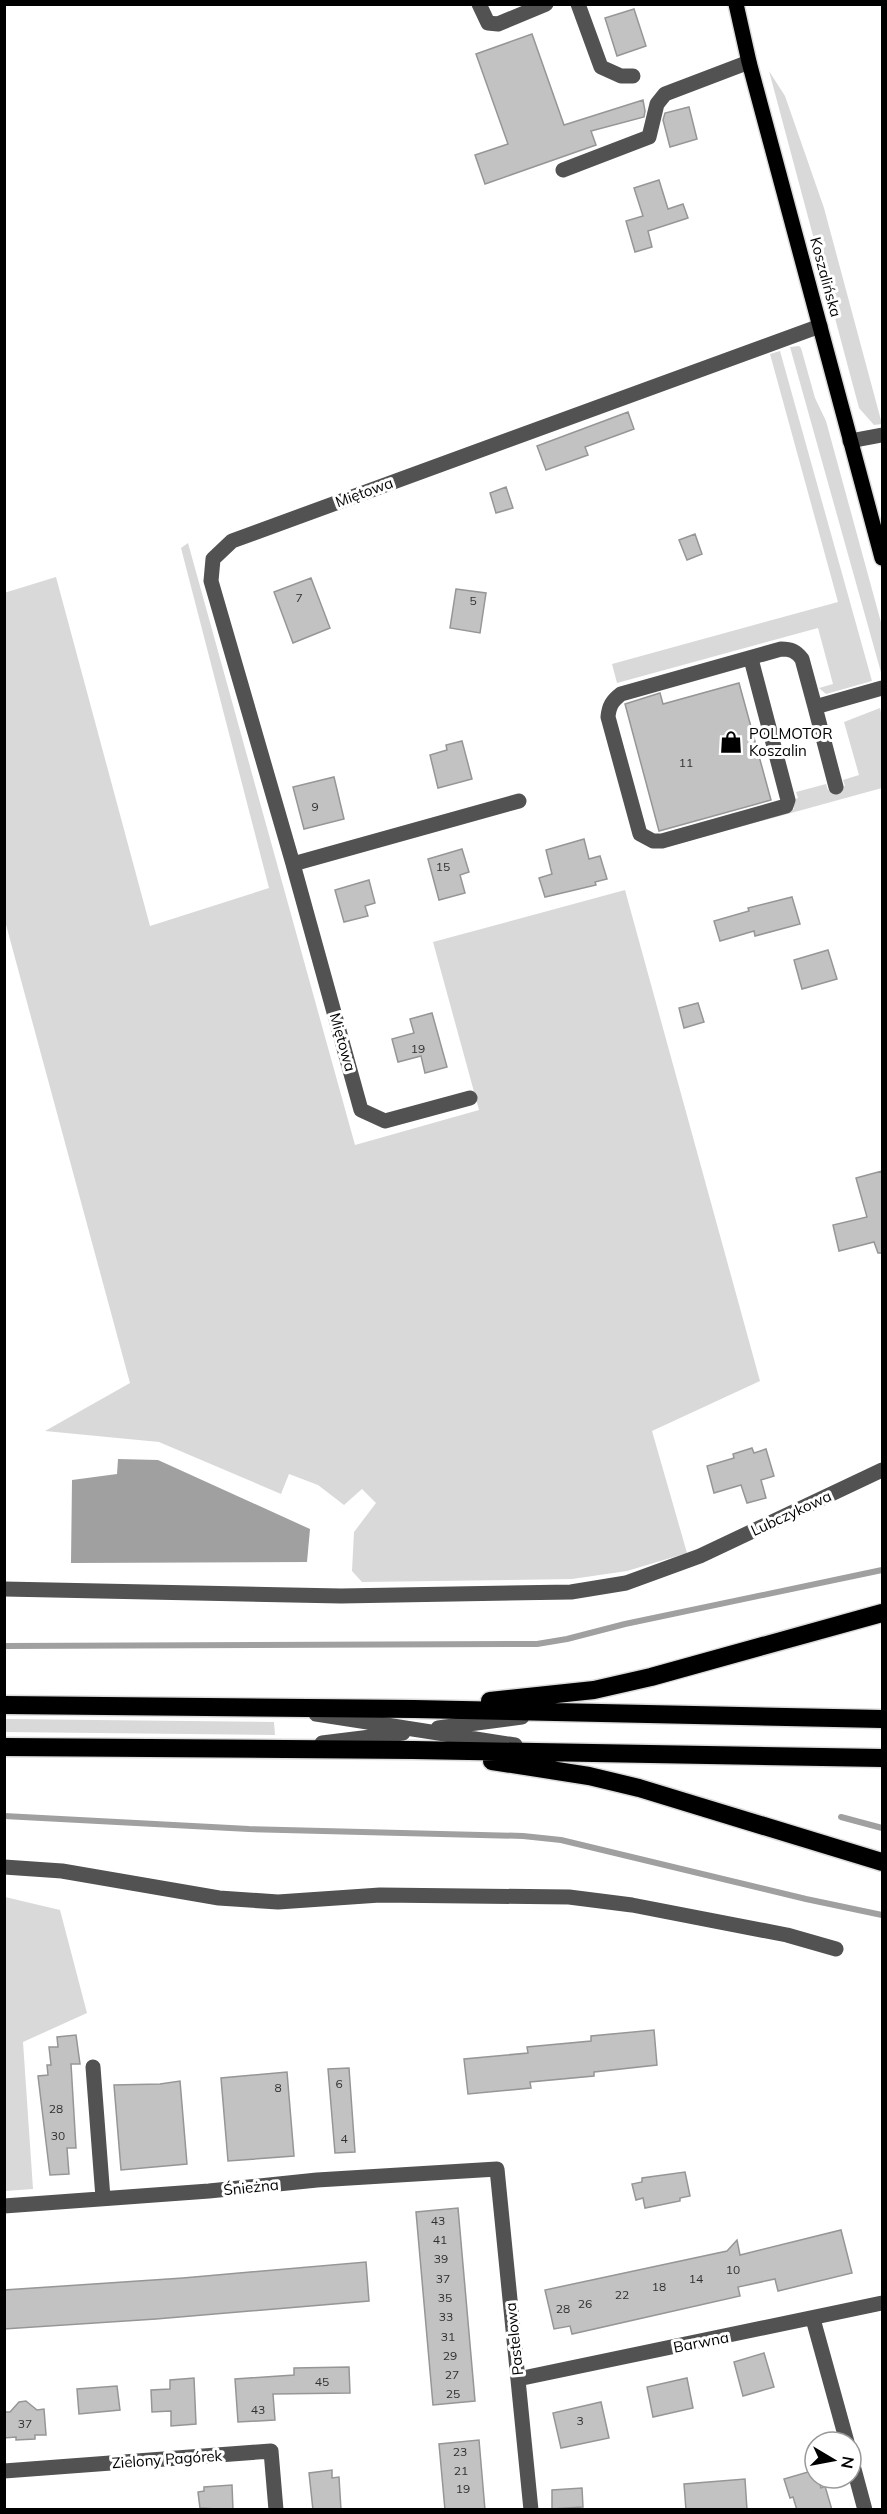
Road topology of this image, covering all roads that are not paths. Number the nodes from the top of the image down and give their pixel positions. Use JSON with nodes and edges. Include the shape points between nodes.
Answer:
{"nodes":[{"id":1,"x":478,"y":4,"type":"edge"},
{"id":2,"x":546,"y":4,"type":"edge"},
{"id":3,"x":578,"y":4,"type":"edge"},
{"id":4,"x":735,"y":4,"type":"edge"},
{"id":5,"x":749,"y":62,"type":"junction"},
{"id":6,"x":633,"y":76,"type":"dead end"},
{"id":7,"x":563,"y":170,"type":"dead end"},
{"id":8,"x":820,"y":326,"type":"junction"},
{"id":9,"x":882,"y":435,"type":"edge"},
{"id":10,"x":850,"y":441,"type":"junction"},
{"id":11,"x":882,"y":558,"type":"edge"},
{"id":12,"x":750,"y":659,"type":"junction"},
{"id":13,"x":882,"y":688,"type":"edge"},
{"id":14,"x":815,"y":707,"type":"junction"},
{"id":15,"x":836,"y":787,"type":"dead end"},
{"id":16,"x":519,"y":801,"type":"dead end"},
{"id":17,"x":293,"y":864,"type":"junction"},
{"id":18,"x":470,"y":1098,"type":"dead end"},
{"id":19,"x":882,"y":1470,"type":"edge"},
{"id":20,"x":4,"y":1589,"type":"edge"},
{"id":21,"x":882,"y":1613,"type":"edge"},
{"id":22,"x":4,"y":1705,"type":"edge"},
{"id":23,"x":268,"y":1707,"type":"junction"},
{"id":24,"x":414,"y":1709,"type":"junction"},
{"id":25,"x":557,"y":1713,"type":"junction"},
{"id":26,"x":882,"y":1719,"type":"edge"},
{"id":27,"x":422,"y":1730,"type":"junction"},
{"id":28,"x":4,"y":1747,"type":"edge"},
{"id":29,"x":284,"y":1748,"type":"junction"},
{"id":30,"x":413,"y":1750,"type":"junction"},
{"id":31,"x":556,"y":1752,"type":"junction"},
{"id":32,"x":882,"y":1758,"type":"edge"},
{"id":33,"x":882,"y":1862,"type":"edge"},
{"id":34,"x":4,"y":1867,"type":"edge"},
{"id":35,"x":836,"y":1949,"type":"dead end"},
{"id":36,"x":93,"y":2067,"type":"dead end"},
{"id":37,"x":497,"y":2169,"type":"joint"},
{"id":38,"x":103,"y":2198,"type":"junction"},
{"id":39,"x":4,"y":2206,"type":"edge"},
{"id":40,"x":882,"y":2303,"type":"edge"},
{"id":41,"x":813,"y":2319,"type":"junction"},
{"id":42,"x":518,"y":2379,"type":"junction"},
{"id":43,"x":844,"y":2430,"type":"edge"},
{"id":44,"x":4,"y":2471,"type":"edge"},
{"id":45,"x":860,"y":2490,"type":"edge"},
{"id":46,"x":276,"y":2510,"type":"edge"},
{"id":47,"x":531,"y":2510,"type":"edge"},
{"id":48,"x":865,"y":2510,"type":"edge"}],
"edges":[{"from":1,"to":2,"type":"street","via":[[488,23],[498,24]]},
{"from":3,"to":6,"type":"street","via":[[601,67],[621,76]]},
{"from":4,"to":5,"type":"main road","name":"Koszalińska"},
{"from":5,"to":7,"type":"street","via":[[665,94],[657,104],[649,137]]},
{"from":5,"to":8,"type":"main road","name":"Koszalińska"},
{"from":8,"to":10,"type":"main road","name":"Koszalińska"},
{"from":8,"to":17,"type":"street","name":"Miętowa","via":[[232,541],[213,559],[210,581]]},
{"from":9,"to":10,"type":"street"},
{"from":10,"to":11,"type":"main road","name":"Koszalińska"},
{"from":12,"to":12,"type":"street","via":[[621,694],[613,700],[608,717],[640,834],[645,838],[662,841],[786,806],[788,801]]},
{"from":12,"to":14,"type":"street","via":[[781,649],[797,652]]},
{"from":13,"to":14,"type":"street"},
{"from":14,"to":15,"type":"street"},
{"from":16,"to":17,"type":"street"},
{"from":17,"to":18,"type":"street","name":"Miętowa","via":[[362,1110],[385,1121]]},
{"from":19,"to":20,"type":"street","name":"Lubczykowa","via":[[700,1556],[626,1583],[571,1592],[341,1596]]},
{"from":21,"to":24,"type":"highway","via":[[594,1690]]},
{"from":22,"to":23,"type":"highway"},
{"from":23,"to":24,"type":"highway"},
{"from":23,"to":27,"type":"street"},
{"from":24,"to":25,"type":"highway"},
{"from":25,"to":26,"type":"highway"},
{"from":25,"to":27,"type":"street"},
{"from":27,"to":29,"type":"street"},
{"from":27,"to":31,"type":"street"},
{"from":28,"to":29,"type":"highway"},
{"from":29,"to":30,"type":"highway"},
{"from":30,"to":31,"type":"highway"},
{"from":30,"to":33,"type":"highway","via":[[599,1778]]},
{"from":31,"to":32,"type":"highway"},
{"from":34,"to":35,"type":"street","via":[[62,1871],[219,1898],[278,1902],[380,1895],[569,1897],[776,1933]]},
{"from":36,"to":38,"type":"street"},
{"from":37,"to":38,"type":"street","name":"Śnieżna"},
{"from":37,"to":42,"type":"street","name":"Pastelowa"},
{"from":38,"to":39,"type":"street","name":"Śnieżna"},
{"from":40,"to":41,"type":"street","name":"Barwna"},
{"from":41,"to":42,"type":"street","name":"Barwna"},
{"from":41,"to":43,"type":"street"},
{"from":42,"to":47,"type":"street","name":"Pastelowa"},
{"from":44,"to":46,"type":"street","name":"Zielony Pagórek","via":[[271,2451]]},
{"from":45,"to":48,"type":"street"}]}
